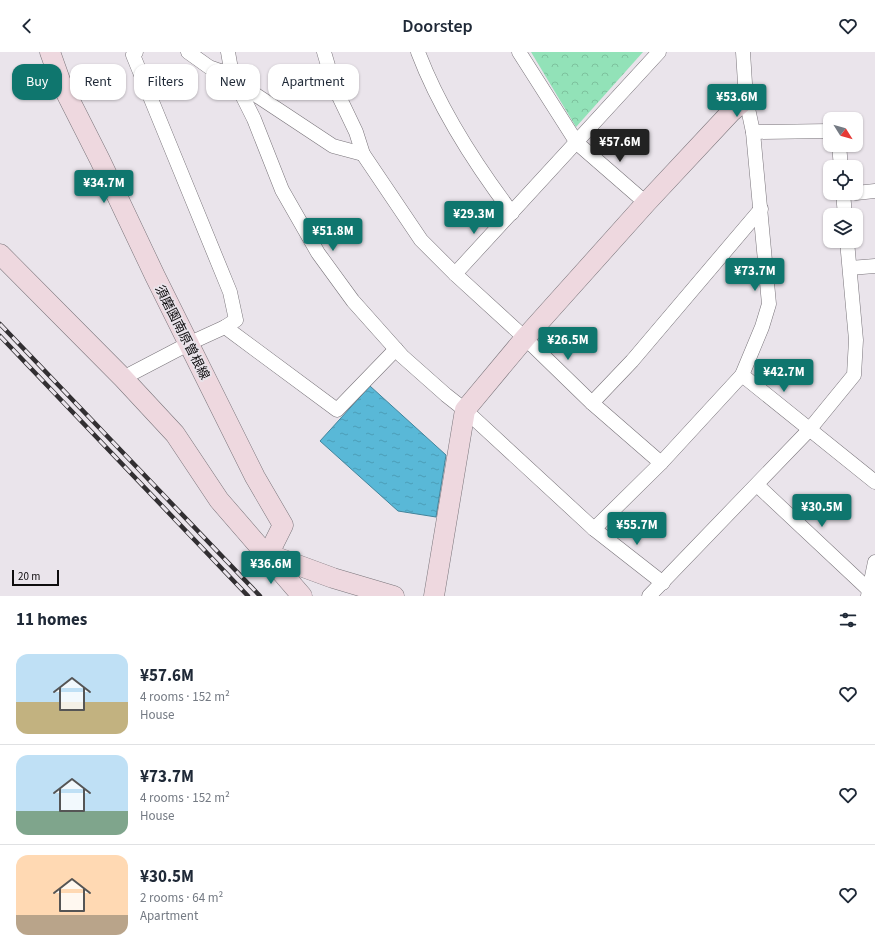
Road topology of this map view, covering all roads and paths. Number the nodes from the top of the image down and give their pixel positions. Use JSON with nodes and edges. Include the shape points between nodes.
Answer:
{"nodes":[{"id":1,"x":50,"y":52,"type":"edge"},
{"id":2,"x":136,"y":52,"type":"edge"},
{"id":3,"x":188,"y":52,"type":"edge"},
{"id":4,"x":228,"y":52,"type":"edge"},
{"id":5,"x":324,"y":52,"type":"edge"},
{"id":6,"x":418,"y":52,"type":"edge"},
{"id":7,"x":519,"y":52,"type":"edge"},
{"id":8,"x":659,"y":52,"type":"edge"},
{"id":9,"x":743,"y":52,"type":"edge"},
{"id":10,"x":230,"y":64,"type":"edge"},
{"id":11,"x":206,"y":65,"type":"edge"},
{"id":12,"x":260,"y":98,"type":"edge"},
{"id":13,"x":746,"y":99,"type":"junction"},
{"id":14,"x":244,"y":100,"type":"edge"},
{"id":15,"x":753,"y":132,"type":"junction"},
{"id":16,"x":823,"y":132,"type":"edge"},
{"id":17,"x":577,"y":143,"type":"junction"},
{"id":18,"x":363,"y":154,"type":"junction"},
{"id":19,"x":875,"y":191,"type":"edge"},
{"id":20,"x":863,"y":192,"type":"edge"},
{"id":21,"x":646,"y":203,"type":"junction"},
{"id":22,"x":761,"y":209,"type":"junction"},
{"id":23,"x":512,"y":213,"type":"junction"},
{"id":24,"x":848,"y":248,"type":"edge"},
{"id":25,"x":0,"y":254,"type":"edge"},
{"id":26,"x":875,"y":266,"type":"edge"},
{"id":27,"x":850,"y":268,"type":"junction"},
{"id":28,"x":455,"y":274,"type":"junction"},
{"id":29,"x":225,"y":327,"type":"junction"},
{"id":30,"x":525,"y":338,"type":"junction"},
{"id":31,"x":190,"y":343,"type":"junction"},
{"id":32,"x":396,"y":348,"type":"junction"},
{"id":33,"x":742,"y":375,"type":"junction"},
{"id":34,"x":124,"y":378,"type":"junction"},
{"id":35,"x":592,"y":403,"type":"junction"},
{"id":36,"x":465,"y":410,"type":"junction"},
{"id":37,"x":810,"y":430,"type":"junction"},
{"id":38,"x":661,"y":463,"type":"junction"},
{"id":39,"x":875,"y":482,"type":"edge"},
{"id":40,"x":757,"y":485,"type":"junction"},
{"id":41,"x":594,"y":529,"type":"junction"},
{"id":42,"x":264,"y":552,"type":"junction"},
{"id":43,"x":875,"y":562,"type":"edge"},
{"id":44,"x":663,"y":583,"type":"junction"},
{"id":45,"x":869,"y":593,"type":"edge"},
{"id":46,"x":302,"y":596,"type":"edge"},
{"id":47,"x":394,"y":596,"type":"edge"},
{"id":48,"x":434,"y":596,"type":"edge"},
{"id":49,"x":649,"y":596,"type":"edge"}],
"edges":[{"from":1,"to":31,"type":"street","name":"須磨園南原曽根線","via":[[61,83]]},
{"from":2,"to":29,"type":"street","via":[[133,55],[230,292],[236,320]]},
{"from":3,"to":11,"type":"street"},
{"from":4,"to":10,"type":"street"},
{"from":5,"to":18,"type":"street","via":[[334,86],[356,132]]},
{"from":6,"to":23,"type":"street","via":[[465,145]]},
{"from":7,"to":17,"type":"street"},
{"from":8,"to":17,"type":"street"},
{"from":9,"to":13,"type":"street"},
{"from":12,"to":18,"type":"street","via":[[333,146]]},
{"from":13,"to":15,"type":"street"},
{"from":13,"to":21,"type":"street","via":[[730,112]]},
{"from":14,"to":32,"type":"street","via":[[282,190],[318,253],[353,301]]},
{"from":15,"to":16,"type":"street"},
{"from":15,"to":22,"type":"street"},
{"from":17,"to":21,"type":"street"},
{"from":17,"to":23,"type":"street"},
{"from":18,"to":28,"type":"street","via":[[421,240]]},
{"from":19,"to":20,"type":"street"},
{"from":21,"to":30,"type":"street"},
{"from":22,"to":33,"type":"street","via":[[769,304]]},
{"from":22,"to":35,"type":"street","via":[[632,361]]},
{"from":23,"to":28,"type":"street"},
{"from":24,"to":27,"type":"street"},
{"from":25,"to":34,"type":"street"},
{"from":26,"to":27,"type":"street"},
{"from":27,"to":37,"type":"street","via":[[856,340],[854,375]]},
{"from":28,"to":30,"type":"street"},
{"from":29,"to":31,"type":"street"},
{"from":29,"to":32,"type":"street","via":[[337,410]]},
{"from":30,"to":35,"type":"street"},
{"from":30,"to":36,"type":"street"},
{"from":31,"to":34,"type":"street"},
{"from":31,"to":42,"type":"street","name":"須磨園南原曽根線","via":[[255,476],[283,525],[273,545]]},
{"from":32,"to":36,"type":"street"},
{"from":33,"to":37,"type":"street"},
{"from":33,"to":38,"type":"street"},
{"from":34,"to":42,"type":"street","via":[[175,434],[219,500]]},
{"from":35,"to":38,"type":"street"},
{"from":36,"to":41,"type":"street"},
{"from":36,"to":48,"type":"street"},
{"from":37,"to":39,"type":"street"},
{"from":37,"to":40,"type":"street"},
{"from":38,"to":41,"type":"street"},
{"from":40,"to":44,"type":"street"},
{"from":40,"to":45,"type":"street"},
{"from":41,"to":44,"type":"street"},
{"from":42,"to":46,"type":"street"},
{"from":42,"to":47,"type":"street","via":[[333,578]]},
{"from":43,"to":45,"type":"street"},
{"from":44,"to":49,"type":"street"}]}
